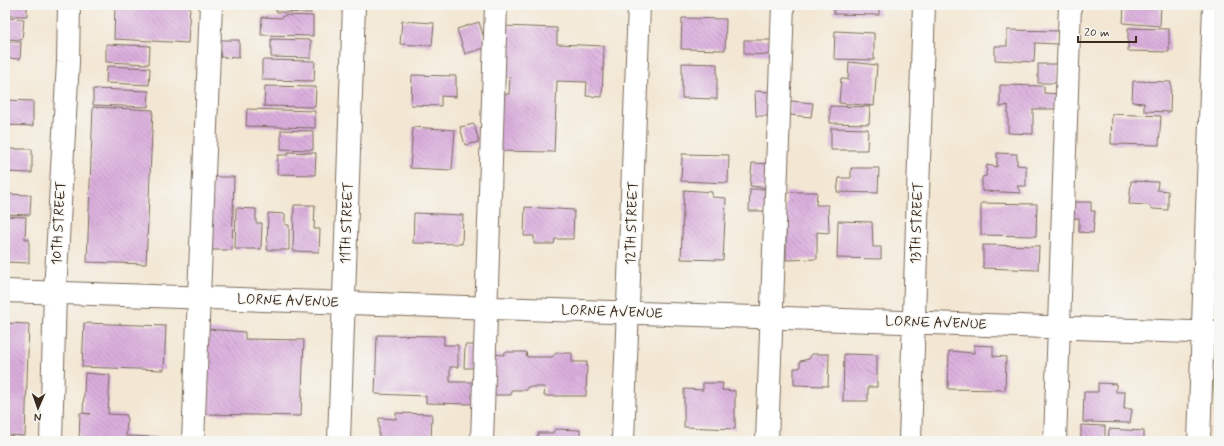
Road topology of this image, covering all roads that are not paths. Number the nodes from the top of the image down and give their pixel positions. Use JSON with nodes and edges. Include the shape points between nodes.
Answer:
{"nodes":[{"id":1,"x":69,"y":5,"type":"edge"},
{"id":2,"x":210,"y":5,"type":"edge"},
{"id":3,"x":354,"y":5,"type":"edge"},
{"id":4,"x":496,"y":5,"type":"edge"},
{"id":5,"x":639,"y":5,"type":"edge"},
{"id":6,"x":783,"y":5,"type":"edge"},
{"id":7,"x":924,"y":5,"type":"edge"},
{"id":8,"x":1070,"y":5,"type":"edge"},
{"id":9,"x":1214,"y":5,"type":"edge"},
{"id":10,"x":1213,"y":184,"type":"edge"},
{"id":11,"x":5,"y":291,"type":"edge"},
{"id":12,"x":56,"y":292,"type":"junction"},
{"id":13,"x":198,"y":298,"type":"junction"},
{"id":14,"x":344,"y":303,"type":"junction"},
{"id":15,"x":486,"y":308,"type":"junction"},
{"id":16,"x":628,"y":312,"type":"junction"},
{"id":17,"x":772,"y":318,"type":"junction"},
{"id":18,"x":913,"y":322,"type":"junction"},
{"id":19,"x":1059,"y":328,"type":"junction"},
{"id":20,"x":1211,"y":333,"type":"edge"},
{"id":21,"x":51,"y":441,"type":"edge"},
{"id":22,"x":193,"y":441,"type":"edge"},
{"id":23,"x":339,"y":441,"type":"edge"},
{"id":24,"x":482,"y":441,"type":"edge"},
{"id":25,"x":623,"y":441,"type":"edge"},
{"id":26,"x":767,"y":441,"type":"edge"},
{"id":27,"x":910,"y":441,"type":"edge"},
{"id":28,"x":1055,"y":441,"type":"edge"},
{"id":29,"x":1199,"y":441,"type":"edge"}],
"edges":[{"from":1,"to":12,"type":"street","name":"10TH STREET"},
{"from":2,"to":13,"type":"street"},
{"from":3,"to":14,"type":"street","name":"11TH STREET"},
{"from":4,"to":15,"type":"street"},
{"from":5,"to":16,"type":"street","name":"12TH STREET"},
{"from":6,"to":17,"type":"street"},
{"from":7,"to":18,"type":"street","name":"13TH STREET"},
{"from":8,"to":19,"type":"street"},
{"from":9,"to":10,"type":"street"},
{"from":10,"to":20,"type":"street"},
{"from":11,"to":12,"type":"street","name":"LORNE AVENUE"},
{"from":12,"to":13,"type":"street","name":"LORNE AVENUE"},
{"from":12,"to":21,"type":"street","name":"10TH STREET"},
{"from":13,"to":14,"type":"street","name":"LORNE AVENUE"},
{"from":13,"to":22,"type":"street"},
{"from":14,"to":15,"type":"street","name":"LORNE AVENUE"},
{"from":14,"to":23,"type":"street","name":"11TH STREET"},
{"from":15,"to":16,"type":"street","name":"LORNE AVENUE"},
{"from":15,"to":24,"type":"street"},
{"from":16,"to":17,"type":"street","name":"LORNE AVENUE"},
{"from":16,"to":25,"type":"street","name":"12TH STREET"},
{"from":17,"to":18,"type":"street","name":"LORNE AVENUE"},
{"from":17,"to":26,"type":"street"},
{"from":18,"to":19,"type":"street","name":"LORNE AVENUE"},
{"from":18,"to":27,"type":"street","name":"13TH STREET"},
{"from":19,"to":20,"type":"street","name":"LORNE AVENUE"},
{"from":19,"to":28,"type":"street"},
{"from":20,"to":29,"type":"street"}]}
